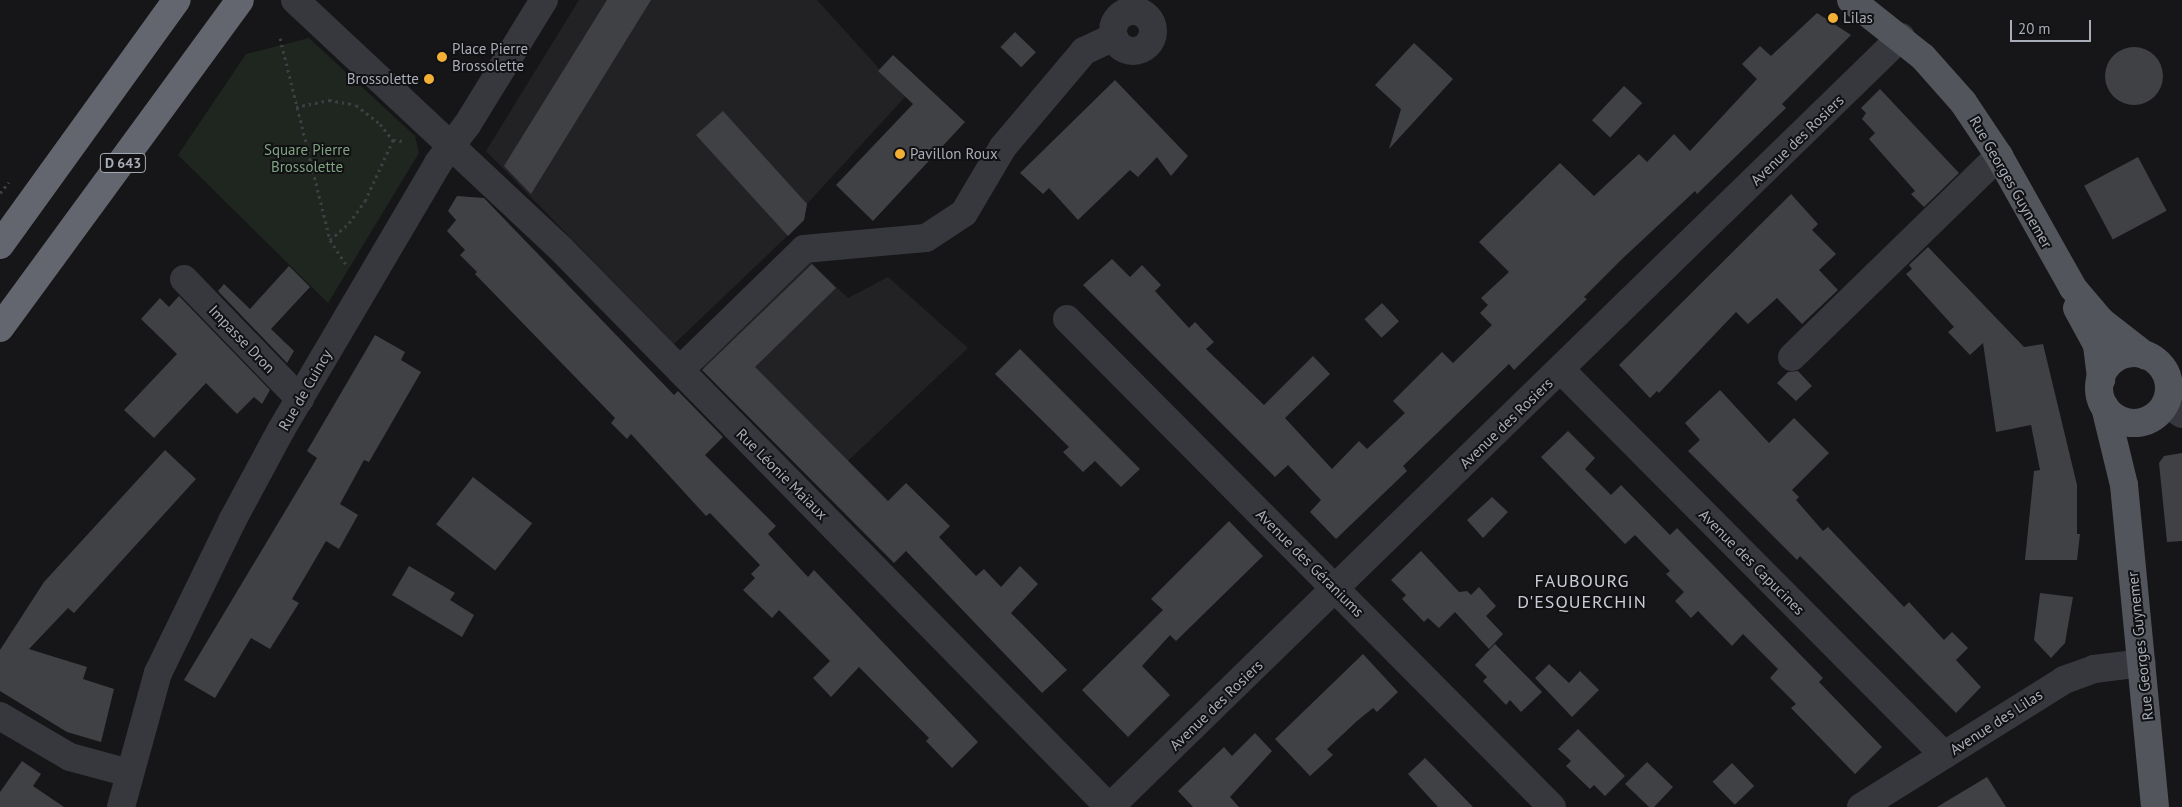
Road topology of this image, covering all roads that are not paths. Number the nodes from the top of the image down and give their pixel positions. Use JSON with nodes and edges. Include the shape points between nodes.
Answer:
{"nodes":[{"id":1,"x":177,"y":0,"type":"edge"},
{"id":2,"x":240,"y":0,"type":"edge"},
{"id":3,"x":295,"y":0,"type":"edge"},
{"id":4,"x":544,"y":0,"type":"edge"},
{"id":5,"x":1851,"y":0,"type":"edge"},
{"id":6,"x":1144,"y":6,"type":"edge"},
{"id":7,"x":1901,"y":37,"type":"junction"},
{"id":8,"x":452,"y":145,"type":"junction"},
{"id":9,"x":1999,"y":156,"type":"junction"},
{"id":10,"x":0,"y":245,"type":"edge"},
{"id":11,"x":2059,"y":266,"type":"junction"},
{"id":12,"x":184,"y":279,"type":"dead end"},
{"id":13,"x":1067,"y":320,"type":"dead end"},
{"id":14,"x":0,"y":328,"type":"edge"},
{"id":15,"x":2146,"y":356,"type":"junction"},
{"id":16,"x":1792,"y":358,"type":"dead end"},
{"id":17,"x":680,"y":370,"type":"junction"},
{"id":18,"x":1561,"y":370,"type":"junction"},
{"id":19,"x":2101,"y":380,"type":"junction"},
{"id":20,"x":300,"y":399,"type":"junction"},
{"id":21,"x":2105,"y":407,"type":"junction"},
{"id":22,"x":2166,"y":412,"type":"edge"},
{"id":23,"x":2124,"y":485,"type":"junction"},
{"id":24,"x":1337,"y":589,"type":"junction"},
{"id":25,"x":2142,"y":662,"type":"junction"},
{"id":26,"x":0,"y":716,"type":"edge"},
{"id":27,"x":1944,"y":755,"type":"junction"},
{"id":28,"x":129,"y":773,"type":"junction"},
{"id":29,"x":121,"y":807,"type":"edge"},
{"id":30,"x":1110,"y":807,"type":"edge"},
{"id":31,"x":1552,"y":807,"type":"edge"},
{"id":32,"x":1861,"y":807,"type":"edge"},
{"id":33,"x":2155,"y":807,"type":"edge"}],
"edges":[{"from":1,"to":10,"type":"highway"},
{"from":2,"to":14,"type":"highway","number":"D 643"},
{"from":3,"to":8,"type":"street","name":"Rue Léonie Maïaux"},
{"from":4,"to":8,"type":"street","name":"Rue de Cuincy"},
{"from":5,"to":7,"type":"main road","name":"Rue Georges Guynemer"},
{"from":6,"to":17,"type":"street","via":[[1119,16],[1113,30],[1114,38],[1084,51],[1003,147],[964,213],[926,238],[804,249]]},
{"from":7,"to":9,"type":"main road","name":"Rue Georges Guynemer","via":[[1964,102]]},
{"from":7,"to":18,"type":"street","name":"Avenue des Rosiers"},
{"from":8,"to":17,"type":"street","name":"Rue Léonie Maïaux","via":[[561,249]]},
{"from":8,"to":20,"type":"street","name":"Rue de Cuincy","via":[[438,163]]},
{"from":9,"to":11,"type":"main road","name":"Rue Georges Guynemer"},
{"from":9,"to":16,"type":"street"},
{"from":11,"to":15,"type":"main road","name":"Rue Georges Guynemer","via":[[2094,314]]},
{"from":11,"to":19,"type":"main road","name":"Rue Georges Guynemer","via":[[2097,345]]},
{"from":12,"to":20,"type":"street","name":"Impasse Dron"},
{"from":13,"to":24,"type":"street","name":"Avenue des Géraniums"},
{"from":15,"to":19,"type":"main road","via":[[2129,354],[2118,358],[2109,364]]},
{"from":15,"to":22,"type":"main road","via":[[2156,361],[2166,374],[2169,386]]},
{"from":17,"to":30,"type":"street","name":"Rue Léonie Maïaux"},
{"from":18,"to":24,"type":"street","name":"Avenue des Rosiers"},
{"from":18,"to":27,"type":"street","name":"Avenue des Capucines"},
{"from":19,"to":21,"type":"main road","via":[[2100,391]]},
{"from":20,"to":28,"type":"street","name":"Rue de Cuincy","via":[[232,521],[164,658]]},
{"from":21,"to":22,"type":"main road","via":[[2123,421],[2140,422]]},
{"from":21,"to":23,"type":"main road","name":"Rue Georges Guynemer"},
{"from":22,"to":23,"type":"main road","name":"Rue Georges Guynemer","via":[[2130,454]]},
{"from":23,"to":25,"type":"main road","name":"Rue Georges Guynemer"},
{"from":24,"to":30,"type":"street","name":"Avenue des Rosiers"},
{"from":24,"to":31,"type":"street","name":"Avenue des Géraniums"},
{"from":25,"to":27,"type":"street","name":"Avenue des Lilas","via":[[2101,668],[2064,680]]},
{"from":25,"to":33,"type":"main road","name":"Rue Georges Guynemer"},
{"from":26,"to":28,"type":"street","via":[[70,757]]},
{"from":27,"to":32,"type":"street","name":"Avenue des Lilas"},
{"from":28,"to":29,"type":"street","name":"Rue de Cuincy"}]}
